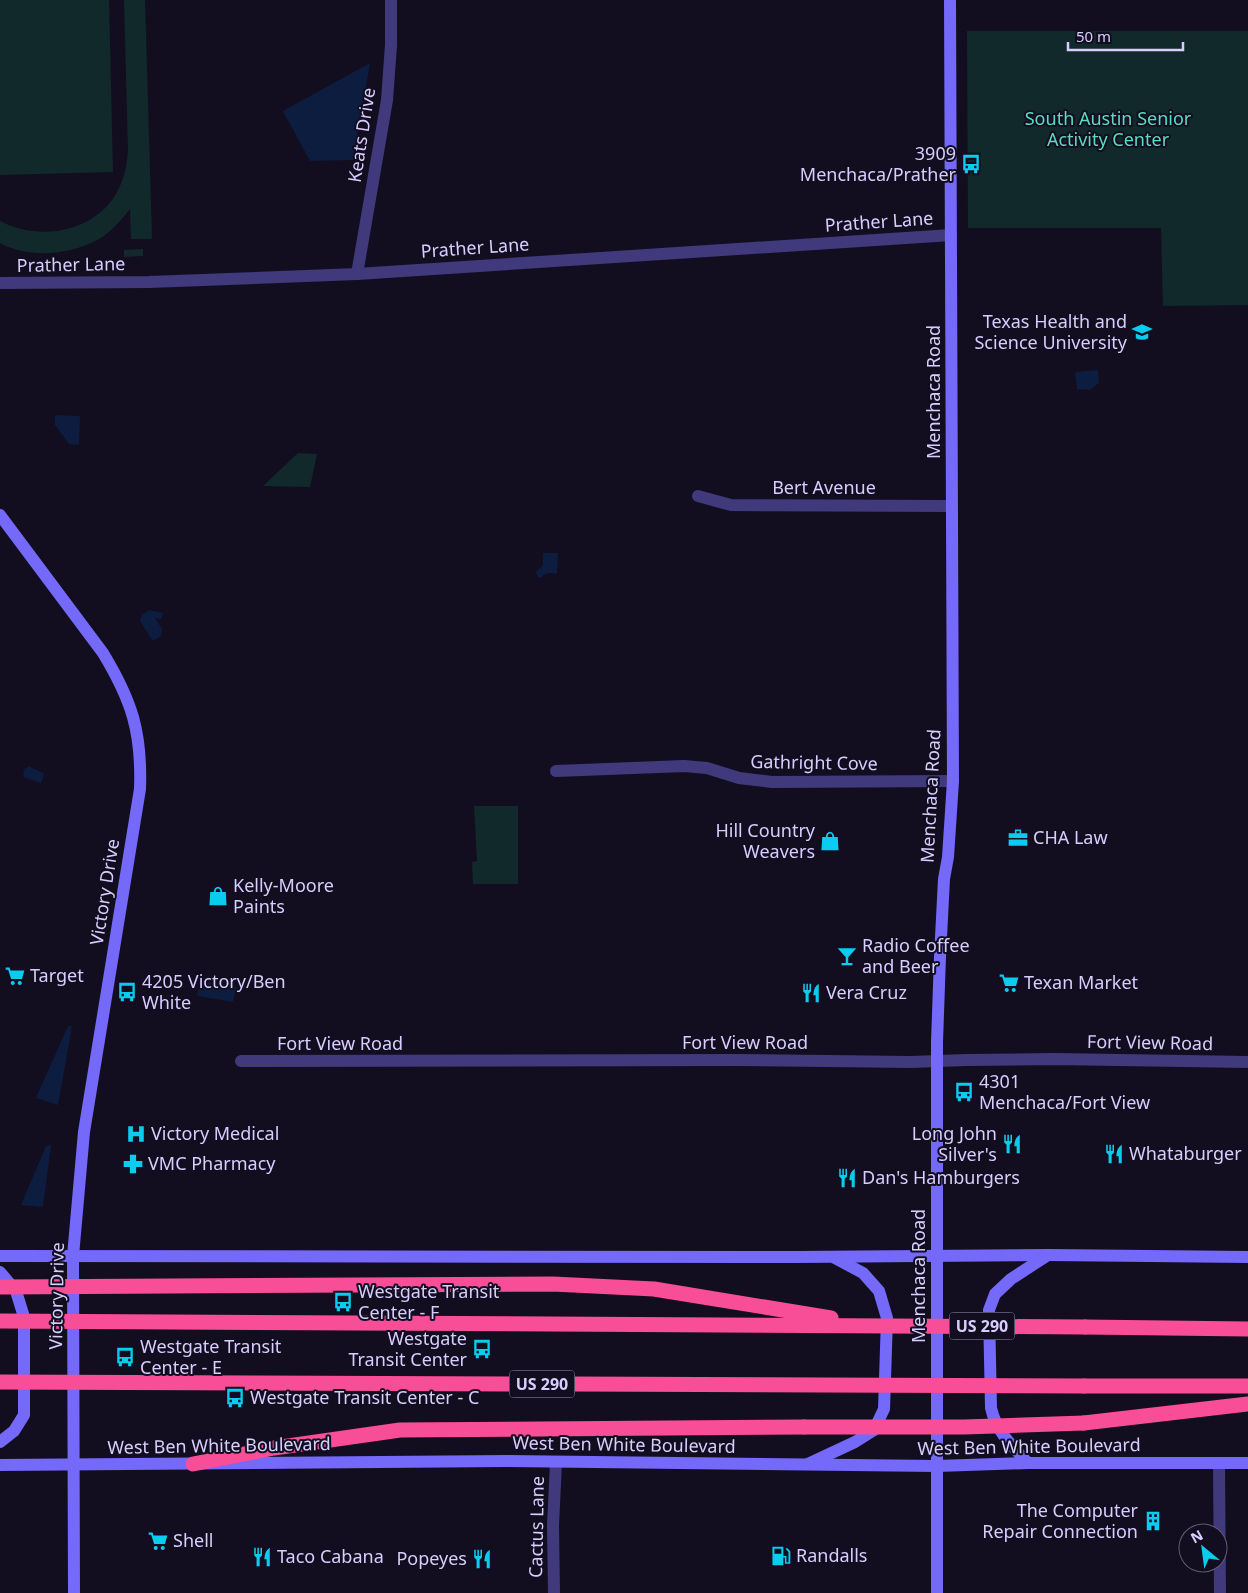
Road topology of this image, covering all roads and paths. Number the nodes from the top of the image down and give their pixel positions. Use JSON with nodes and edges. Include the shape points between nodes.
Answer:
{"nodes":[{"id":1,"x":391,"y":0,"type":"edge"},
{"id":2,"x":950,"y":0,"type":"edge"},
{"id":3,"x":952,"y":234,"type":"junction"},
{"id":4,"x":357,"y":274,"type":"junction"},
{"id":5,"x":0,"y":284,"type":"edge"},
{"id":6,"x":698,"y":496,"type":"dead end"},
{"id":7,"x":951,"y":506,"type":"junction"},
{"id":8,"x":0,"y":515,"type":"edge"},
{"id":9,"x":556,"y":771,"type":"dead end"},
{"id":10,"x":953,"y":781,"type":"junction"},
{"id":11,"x":241,"y":1061,"type":"dead end"},
{"id":12,"x":937,"y":1061,"type":"junction"},
{"id":13,"x":1248,"y":1062,"type":"edge"},
{"id":14,"x":1048,"y":1255,"type":"junction"},
{"id":15,"x":0,"y":1256,"type":"edge"},
{"id":16,"x":73,"y":1256,"type":"junction"},
{"id":17,"x":831,"y":1256,"type":"junction"},
{"id":18,"x":937,"y":1256,"type":"junction"},
{"id":19,"x":1248,"y":1257,"type":"edge"},
{"id":20,"x":0,"y":1272,"type":"edge"},
{"id":21,"x":0,"y":1287,"type":"edge"},
{"id":22,"x":0,"y":1321,"type":"edge"},
{"id":23,"x":880,"y":1326,"type":"junction"},
{"id":24,"x":1248,"y":1329,"type":"edge"},
{"id":25,"x":0,"y":1382,"type":"edge"},
{"id":26,"x":1248,"y":1386,"type":"edge"},
{"id":27,"x":1248,"y":1404,"type":"edge"},
{"id":28,"x":0,"y":1442,"type":"edge"},
{"id":29,"x":556,"y":1462,"type":"junction"},
{"id":30,"x":1028,"y":1463,"type":"junction"},
{"id":31,"x":1219,"y":1463,"type":"junction"},
{"id":32,"x":1248,"y":1463,"type":"edge"},
{"id":33,"x":193,"y":1464,"type":"junction"},
{"id":34,"x":0,"y":1465,"type":"edge"},
{"id":35,"x":73,"y":1465,"type":"junction"},
{"id":36,"x":806,"y":1465,"type":"junction"},
{"id":37,"x":937,"y":1466,"type":"junction"},
{"id":38,"x":74,"y":1593,"type":"edge"},
{"id":39,"x":554,"y":1593,"type":"edge"},
{"id":40,"x":937,"y":1593,"type":"edge"},
{"id":41,"x":1220,"y":1593,"type":"edge"}],
"edges":[{"from":1,"to":4,"type":"street","name":"Keats Drive","via":[[387,100]]},
{"from":2,"to":3,"type":"main road","name":"Menchaca Road"},
{"from":3,"to":4,"type":"street","name":"Prather Lane"},
{"from":3,"to":7,"type":"main road","name":"Menchaca Road"},
{"from":4,"to":5,"type":"street","name":"Prather Lane"},
{"from":6,"to":7,"type":"street","name":"Bert Avenue","via":[[731,505]]},
{"from":7,"to":10,"type":"main road","name":"Menchaca Road"},
{"from":8,"to":16,"type":"main road","name":"Victory Drive","via":[[103,653],[134,719],[139,744],[140,789],[84,1132]]},
{"from":9,"to":10,"type":"street","name":"Gathright Cove","via":[[684,766],[772,782]]},
{"from":10,"to":12,"type":"main road","name":"Menchaca Road","via":[[943,889]]},
{"from":11,"to":12,"type":"street","name":"Fort View Road"},
{"from":12,"to":13,"type":"street","name":"Fort View Road"},
{"from":12,"to":18,"type":"main road","name":"Menchaca Road"},
{"from":14,"to":18,"type":"main road"},
{"from":14,"to":19,"type":"main road"},
{"from":14,"to":30,"type":"main road","via":[[1000,1289],[989,1310],[994,1420],[1004,1438]]},
{"from":15,"to":16,"type":"main road"},
{"from":16,"to":17,"type":"main road"},
{"from":16,"to":35,"type":"main road","name":"Victory Drive"},
{"from":17,"to":18,"type":"main road"},
{"from":17,"to":36,"type":"main road","via":[[863,1273],[879,1291],[887,1318],[884,1409],[874,1430]]},
{"from":18,"to":37,"type":"main road","name":"Menchaca Road"},
{"from":20,"to":28,"type":"main road","via":[[16,1291],[24,1317],[24,1415]]},
{"from":21,"to":23,"type":"highway","bridge":true,"via":[[562,1284],[654,1289]]},
{"from":22,"to":23,"type":"highway","number":"US 290","bridge":true},
{"from":23,"to":24,"type":"highway","number":"US 290","bridge":true},
{"from":25,"to":26,"type":"highway","number":"US 290","bridge":true},
{"from":27,"to":33,"type":"highway","bridge":true,"via":[[1084,1423],[964,1427],[400,1430],[274,1448]]},
{"from":29,"to":33,"type":"main road","name":"West Ben White Boulevard"},
{"from":29,"to":36,"type":"main road","name":"West Ben White Boulevard"},
{"from":29,"to":39,"type":"street","name":"Cactus Lane"},
{"from":30,"to":31,"type":"main road","name":"West Ben White Boulevard"},
{"from":30,"to":37,"type":"main road","name":"West Ben White Boulevard"},
{"from":31,"to":32,"type":"main road","name":"West Ben White Boulevard"},
{"from":31,"to":41,"type":"street"},
{"from":33,"to":35,"type":"main road","name":"West Ben White Boulevard"},
{"from":34,"to":35,"type":"main road","name":"West Ben White Boulevard"},
{"from":35,"to":38,"type":"main road","name":"Victory Drive"},
{"from":36,"to":37,"type":"main road","name":"West Ben White Boulevard"},
{"from":37,"to":40,"type":"main road","name":"Menchaca Road"}]}
